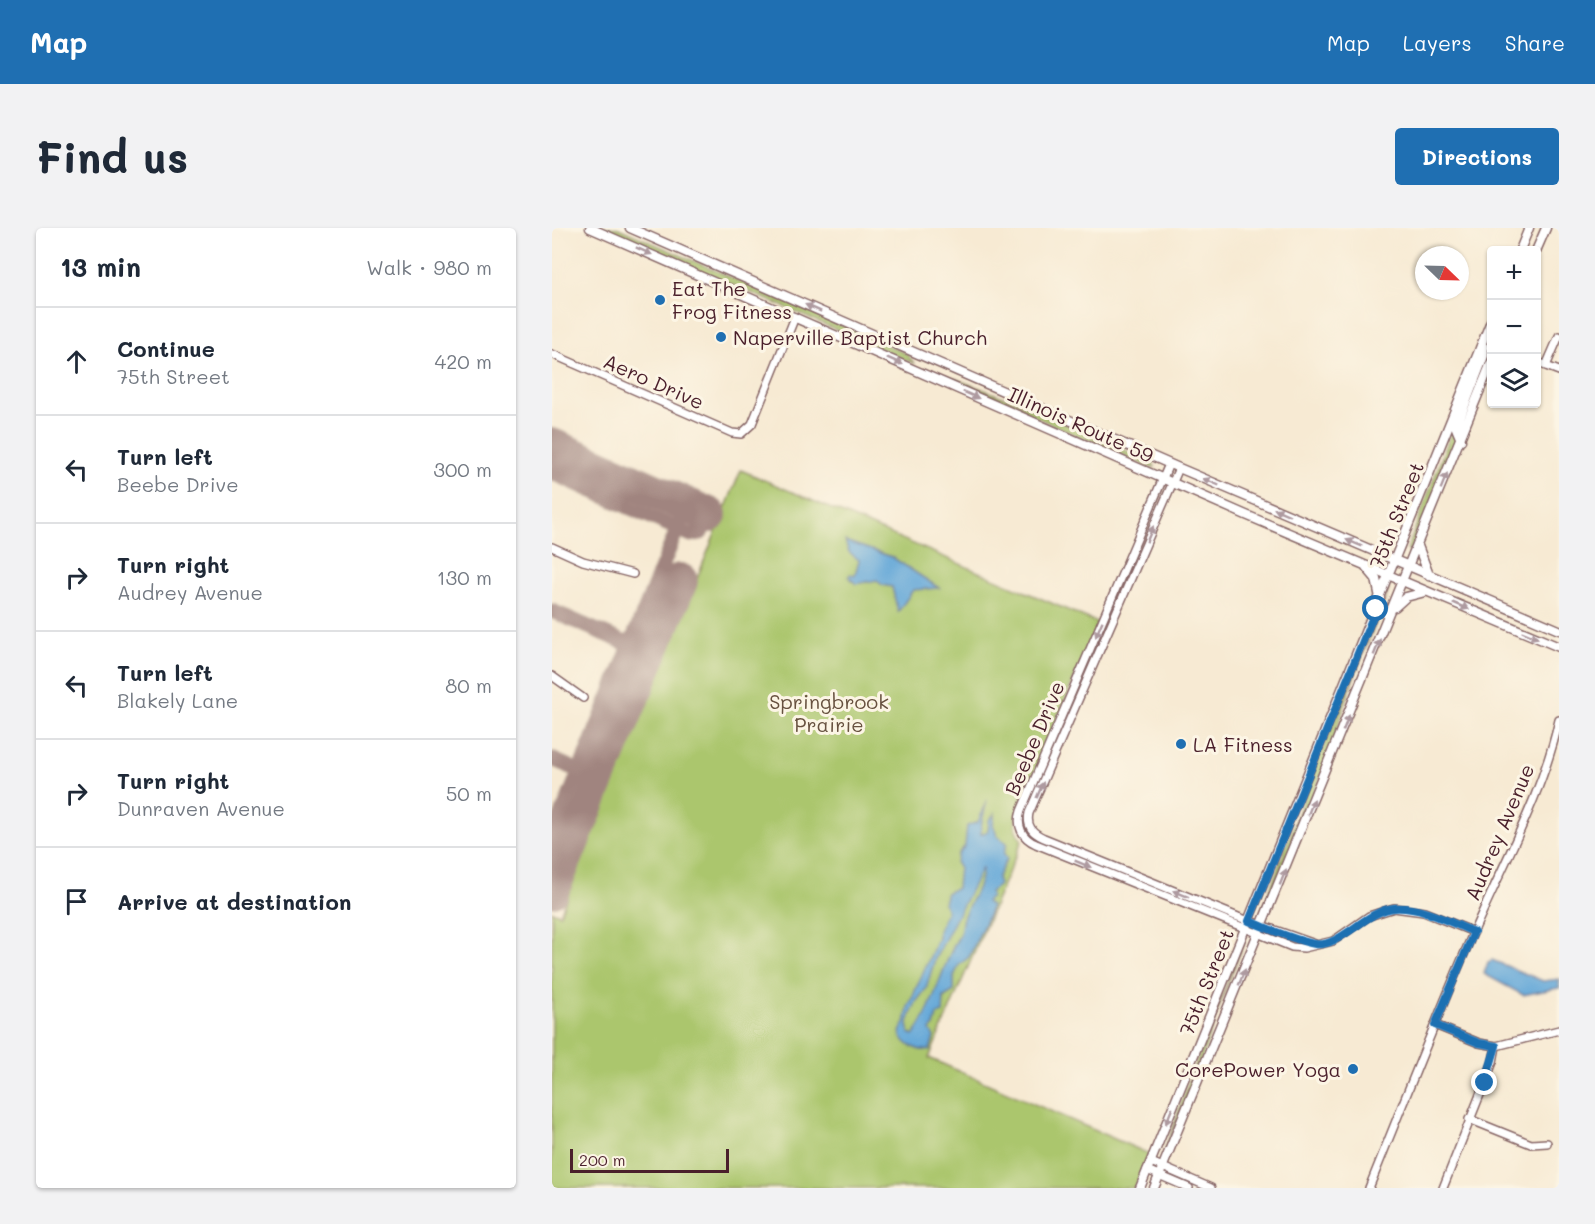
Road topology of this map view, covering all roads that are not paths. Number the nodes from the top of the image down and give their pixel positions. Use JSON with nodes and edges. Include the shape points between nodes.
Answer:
{"nodes":[{"id":1,"x":590,"y":228,"type":"edge"},
{"id":2,"x":630,"y":228,"type":"edge"},
{"id":3,"x":1529,"y":228,"type":"edge"},
{"id":4,"x":1546,"y":228,"type":"edge"},
{"id":5,"x":1522,"y":246,"type":"edge"},
{"id":6,"x":1538,"y":246,"type":"edge"},
{"id":7,"x":795,"y":317,"type":"junction"},
{"id":8,"x":1487,"y":332,"type":"edge"},
{"id":9,"x":1559,"y":336,"type":"edge"},
{"id":10,"x":1485,"y":338,"type":"junction"},
{"id":11,"x":552,"y":354,"type":"edge"},
{"id":12,"x":1541,"y":364,"type":"edge"},
{"id":13,"x":1546,"y":366,"type":"junction"},
{"id":14,"x":1559,"y":371,"type":"edge"},
{"id":15,"x":1487,"y":373,"type":"edge"},
{"id":16,"x":1461,"y":440,"type":"junction"},
{"id":17,"x":1169,"y":464,"type":"junction"},
{"id":18,"x":1179,"y":468,"type":"junction"},
{"id":19,"x":1163,"y":478,"type":"junction"},
{"id":20,"x":1173,"y":483,"type":"junction"},
{"id":21,"x":1418,"y":546,"type":"junction"},
{"id":22,"x":552,"y":547,"type":"edge"},
{"id":23,"x":1396,"y":561,"type":"junction"},
{"id":24,"x":1364,"y":564,"type":"junction"},
{"id":25,"x":1409,"y":567,"type":"junction"},
{"id":26,"x":633,"y":574,"type":"dead end"},
{"id":27,"x":1429,"y":575,"type":"junction"},
{"id":28,"x":1389,"y":576,"type":"junction"},
{"id":29,"x":1403,"y":581,"type":"junction"},
{"id":30,"x":1429,"y":592,"type":"junction"},
{"id":31,"x":1380,"y":598,"type":"junction"},
{"id":32,"x":1391,"y":612,"type":"junction"},
{"id":33,"x":1559,"y":630,"type":"edge"},
{"id":34,"x":1559,"y":647,"type":"edge"},
{"id":35,"x":552,"y":676,"type":"edge"},
{"id":36,"x":583,"y":698,"type":"dead end"},
{"id":37,"x":1559,"y":720,"type":"edge"},
{"id":38,"x":1249,"y":921,"type":"junction"},
{"id":39,"x":1263,"y":926,"type":"junction"},
{"id":40,"x":1245,"y":930,"type":"junction"},
{"id":41,"x":1474,"y":932,"type":"junction"},
{"id":42,"x":1259,"y":936,"type":"junction"},
{"id":43,"x":1315,"y":944,"type":"junction"},
{"id":44,"x":1435,"y":1025,"type":"junction"},
{"id":45,"x":1559,"y":1030,"type":"edge"},
{"id":46,"x":1496,"y":1046,"type":"junction"},
{"id":47,"x":1469,"y":1119,"type":"junction"},
{"id":48,"x":1547,"y":1143,"type":"dead end"},
{"id":49,"x":1149,"y":1166,"type":"junction"},
{"id":50,"x":1161,"y":1172,"type":"junction"},
{"id":51,"x":1140,"y":1188,"type":"edge"},
{"id":52,"x":1154,"y":1188,"type":"edge"},
{"id":53,"x":1189,"y":1188,"type":"edge"},
{"id":54,"x":1210,"y":1188,"type":"edge"},
{"id":55,"x":1369,"y":1188,"type":"edge"},
{"id":56,"x":1443,"y":1188,"type":"edge"}],
"edges":[{"from":1,"to":7,"type":"main road","name":"Illinois Route 59","one_way":true},
{"from":17,"to":2,"type":"main road","name":"Illinois Route 59","one_way":true},
{"from":3,"to":5,"type":"main road"},
{"from":4,"to":6,"type":"main road"},
{"from":7,"to":11,"type":"street","name":"Aero Drive","via":[[752,424],[744,434],[732,433]]},
{"from":7,"to":19,"type":"main road","name":"Illinois Route 59","one_way":true},
{"from":8,"to":10,"type":"main road","name":"75th Street"},
{"from":9,"to":13,"type":"street"},
{"from":10,"to":16,"type":"main road","via":[[1484,356],[1456,428]]},
{"from":10,"to":23,"type":"main road","name":"75th Street"},
{"from":12,"to":13,"type":"street"},
{"from":13,"to":14,"type":"street"},
{"from":15,"to":16,"type":"main road","name":"75th Street"},
{"from":21,"to":16,"type":"main road","name":"75th Street","one_way":true},
{"from":17,"to":18,"type":"main road","name":"Illinois Route 59"},
{"from":17,"to":19,"type":"street","name":"Beebe Drive"},
{"from":18,"to":20,"type":"street","name":"Beebe Drive"},
{"from":23,"to":18,"type":"main road","name":"Illinois Route 59","one_way":true},
{"from":19,"to":20,"type":"main road","name":"Illinois Route 59"},
{"from":19,"to":40,"type":"street","name":"Beebe Drive","one_way":true,"via":[[1021,811],[1019,825],[1024,836],[1034,843]]},
{"from":20,"to":24,"type":"main road","name":"Illinois Route 59"},
{"from":38,"to":20,"type":"street","name":"Beebe Drive","one_way":true,"via":[[1044,838],[1029,825],[1029,813]]},
{"from":21,"to":25,"type":"main road","name":"75th Street"},
{"from":21,"to":27,"type":"main road"},
{"from":22,"to":26,"type":"street","via":[[583,561]]},
{"from":23,"to":25,"type":"main road","name":"Illinois Route 59"},
{"from":23,"to":28,"type":"main road","name":"75th Street"},
{"from":24,"to":28,"type":"main road","name":"Illinois Route 59"},
{"from":24,"to":31,"type":"main road","via":[[1376,579]]},
{"from":25,"to":27,"type":"main road","name":"Illinois Route 59"},
{"from":25,"to":29,"type":"main road","name":"75th Street"},
{"from":27,"to":33,"type":"main road","name":"Illinois Route 59"},
{"from":28,"to":29,"type":"main road","name":"Illinois Route 59"},
{"from":28,"to":31,"type":"main road","name":"75th Street"},
{"from":29,"to":30,"type":"main road","name":"Illinois Route 59"},
{"from":29,"to":32,"type":"main road","name":"75th Street"},
{"from":30,"to":32,"type":"main road","via":[[1406,597]]},
{"from":30,"to":34,"type":"main road","name":"Illinois Route 59","one_way":true},
{"from":31,"to":38,"type":"main road","name":"75th Street"},
{"from":39,"to":32,"type":"main road","name":"75th Street","one_way":true},
{"from":35,"to":36,"type":"street"},
{"from":37,"to":41,"type":"street","name":"Audrey Avenue","via":[[1547,761]]},
{"from":38,"to":39,"type":"street","name":"Beebe Drive"},
{"from":38,"to":40,"type":"main road","name":"75th Street"},
{"from":39,"to":42,"type":"main road","name":"75th Street"},
{"from":39,"to":43,"type":"street","name":"Beebe Drive"},
{"from":40,"to":42,"type":"street","name":"Beebe Drive"},
{"from":40,"to":49,"type":"main road","name":"75th Street","one_way":true},
{"from":41,"to":43,"type":"street","name":"Beebe Drive","via":[[1418,910],[1394,908],[1369,916],[1333,941]]},
{"from":41,"to":44,"type":"street","name":"Audrey Avenue"},
{"from":42,"to":43,"type":"street","name":"Beebe Drive","via":[[1292,948]]},
{"from":50,"to":42,"type":"main road","name":"75th Street","one_way":true},
{"from":44,"to":46,"type":"street"},
{"from":44,"to":55,"type":"street","name":"Audrey Avenue"},
{"from":45,"to":46,"type":"street"},
{"from":46,"to":47,"type":"street"},
{"from":47,"to":48,"type":"street","via":[[1531,1144]]},
{"from":47,"to":56,"type":"street"},
{"from":49,"to":50,"type":"street"},
{"from":49,"to":51,"type":"main road","name":"75th Street"},
{"from":50,"to":52,"type":"main road","name":"75th Street"},
{"from":50,"to":53,"type":"street"},
{"from":50,"to":54,"type":"street"}]}
